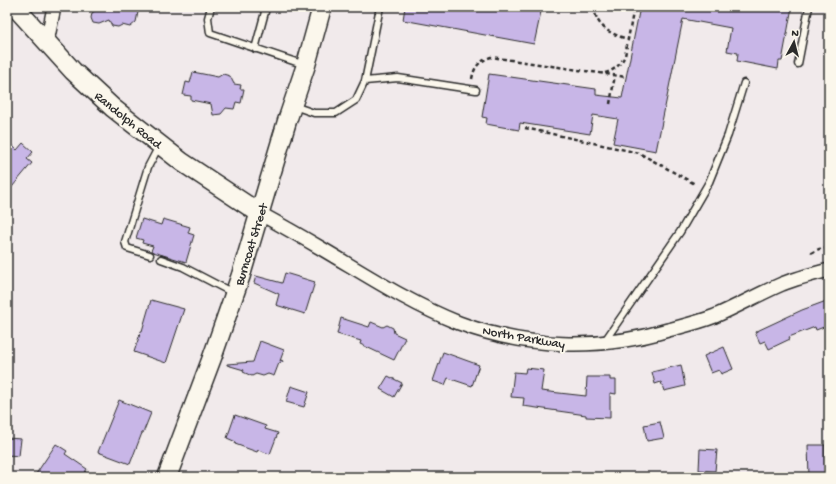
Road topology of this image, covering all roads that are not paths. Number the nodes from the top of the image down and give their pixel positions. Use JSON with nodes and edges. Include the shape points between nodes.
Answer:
{"nodes":[{"id":1,"x":15,"y":7,"type":"edge"},
{"id":2,"x":54,"y":7,"type":"edge"},
{"id":3,"x":212,"y":7,"type":"edge"},
{"id":4,"x":262,"y":7,"type":"edge"},
{"id":5,"x":322,"y":7,"type":"edge"},
{"id":6,"x":380,"y":7,"type":"edge"},
{"id":7,"x":809,"y":7,"type":"edge"},
{"id":8,"x":47,"y":42,"type":"junction"},
{"id":9,"x":255,"y":49,"type":"junction"},
{"id":10,"x":798,"y":64,"type":"dead end"},
{"id":11,"x":306,"y":66,"type":"junction"},
{"id":12,"x":365,"y":81,"type":"junction"},
{"id":13,"x":744,"y":83,"type":"dead end"},
{"id":14,"x":473,"y":90,"type":"road end"},
{"id":15,"x":292,"y":106,"type":"junction"},
{"id":16,"x":160,"y":145,"type":"junction"},
{"id":17,"x":259,"y":213,"type":"junction"},
{"id":18,"x":150,"y":256,"type":"dead end"},
{"id":19,"x":161,"y":259,"type":"dead end"},
{"id":20,"x":829,"y":270,"type":"edge"},
{"id":21,"x":234,"y":293,"type":"junction"},
{"id":22,"x":603,"y":343,"type":"junction"},
{"id":23,"x":168,"y":477,"type":"edge"}],
"edges":[{"from":1,"to":8,"type":"main road","name":"Randolph Road"},
{"from":2,"to":8,"type":"street"},
{"from":3,"to":9,"type":"lane","via":[[208,18],[210,33]]},
{"from":4,"to":9,"type":"lane","via":[[265,12]]},
{"from":5,"to":11,"type":"main road","name":"Burncoat Street"},
{"from":6,"to":12,"type":"lane"},
{"from":7,"to":10,"type":"lane"},
{"from":8,"to":16,"type":"main road","name":"Randolph Road","via":[[73,71],[113,108]]},
{"from":9,"to":11,"type":"lane"},
{"from":11,"to":15,"type":"main road","name":"Burncoat Street"},
{"from":12,"to":14,"type":"lane","via":[[398,78]]},
{"from":12,"to":15,"type":"lane","via":[[356,100],[336,113],[314,113]]},
{"from":13,"to":22,"type":"lane","via":[[728,135],[704,190],[680,232]]},
{"from":15,"to":17,"type":"main road","name":"Burncoat Street"},
{"from":16,"to":17,"type":"main road","name":"Randolph Road"},
{"from":16,"to":18,"type":"lane","via":[[148,167],[125,242],[127,248]]},
{"from":17,"to":21,"type":"main road","name":"Burncoat Street"},
{"from":17,"to":22,"type":"street","name":"North Parkway","via":[[418,305],[460,323],[494,334],[546,343]]},
{"from":19,"to":21,"type":"lane","via":[[184,267]]},
{"from":20,"to":22,"type":"street","name":"North Parkway","via":[[784,283],[703,320],[637,338]]},
{"from":21,"to":23,"type":"main road","name":"Burncoat Street"}]}
